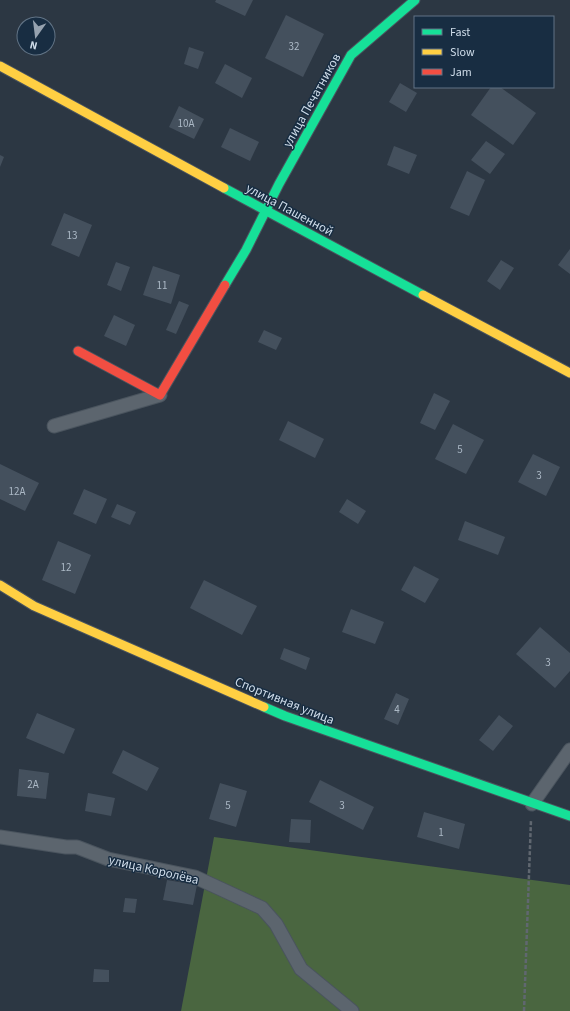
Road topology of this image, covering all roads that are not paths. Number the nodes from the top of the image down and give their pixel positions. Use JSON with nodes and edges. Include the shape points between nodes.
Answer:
{"nodes":[{"id":1,"x":415,"y":0,"type":"edge"},
{"id":2,"x":0,"y":66,"type":"edge"},
{"id":3,"x":266,"y":211,"type":"junction"},
{"id":4,"x":78,"y":351,"type":"dead end"},
{"id":5,"x":570,"y":374,"type":"edge"},
{"id":6,"x":160,"y":395,"type":"junction"},
{"id":7,"x":54,"y":426,"type":"dead end"},
{"id":8,"x":0,"y":585,"type":"edge"},
{"id":9,"x":570,"y":750,"type":"edge"},
{"id":10,"x":532,"y":804,"type":"junction"},
{"id":11,"x":570,"y":816,"type":"edge"},
{"id":12,"x":0,"y":837,"type":"edge"},
{"id":13,"x":352,"y":1011,"type":"edge"}],
"edges":[{"from":1,"to":3,"type":"street","name":"улица Печатников","via":[[351,55]]},
{"from":2,"to":3,"type":"street","name":"улица Пашенной"},
{"from":3,"to":5,"type":"street","name":"улица Пашенной"},
{"from":3,"to":6,"type":"street","name":"улица Печатников","via":[[246,250]]},
{"from":4,"to":6,"type":"street"},
{"from":6,"to":7,"type":"street"},
{"from":8,"to":10,"type":"street","name":"Спортивная улица","via":[[34,606],[285,716]]},
{"from":9,"to":10,"type":"street"},
{"from":10,"to":11,"type":"street","name":"Спортивная улица"},
{"from":12,"to":13,"type":"street","name":"улица Королёва","via":[[77,847],[108,859],[195,876],[234,894],[262,908],[276,924],[301,969]]}]}
